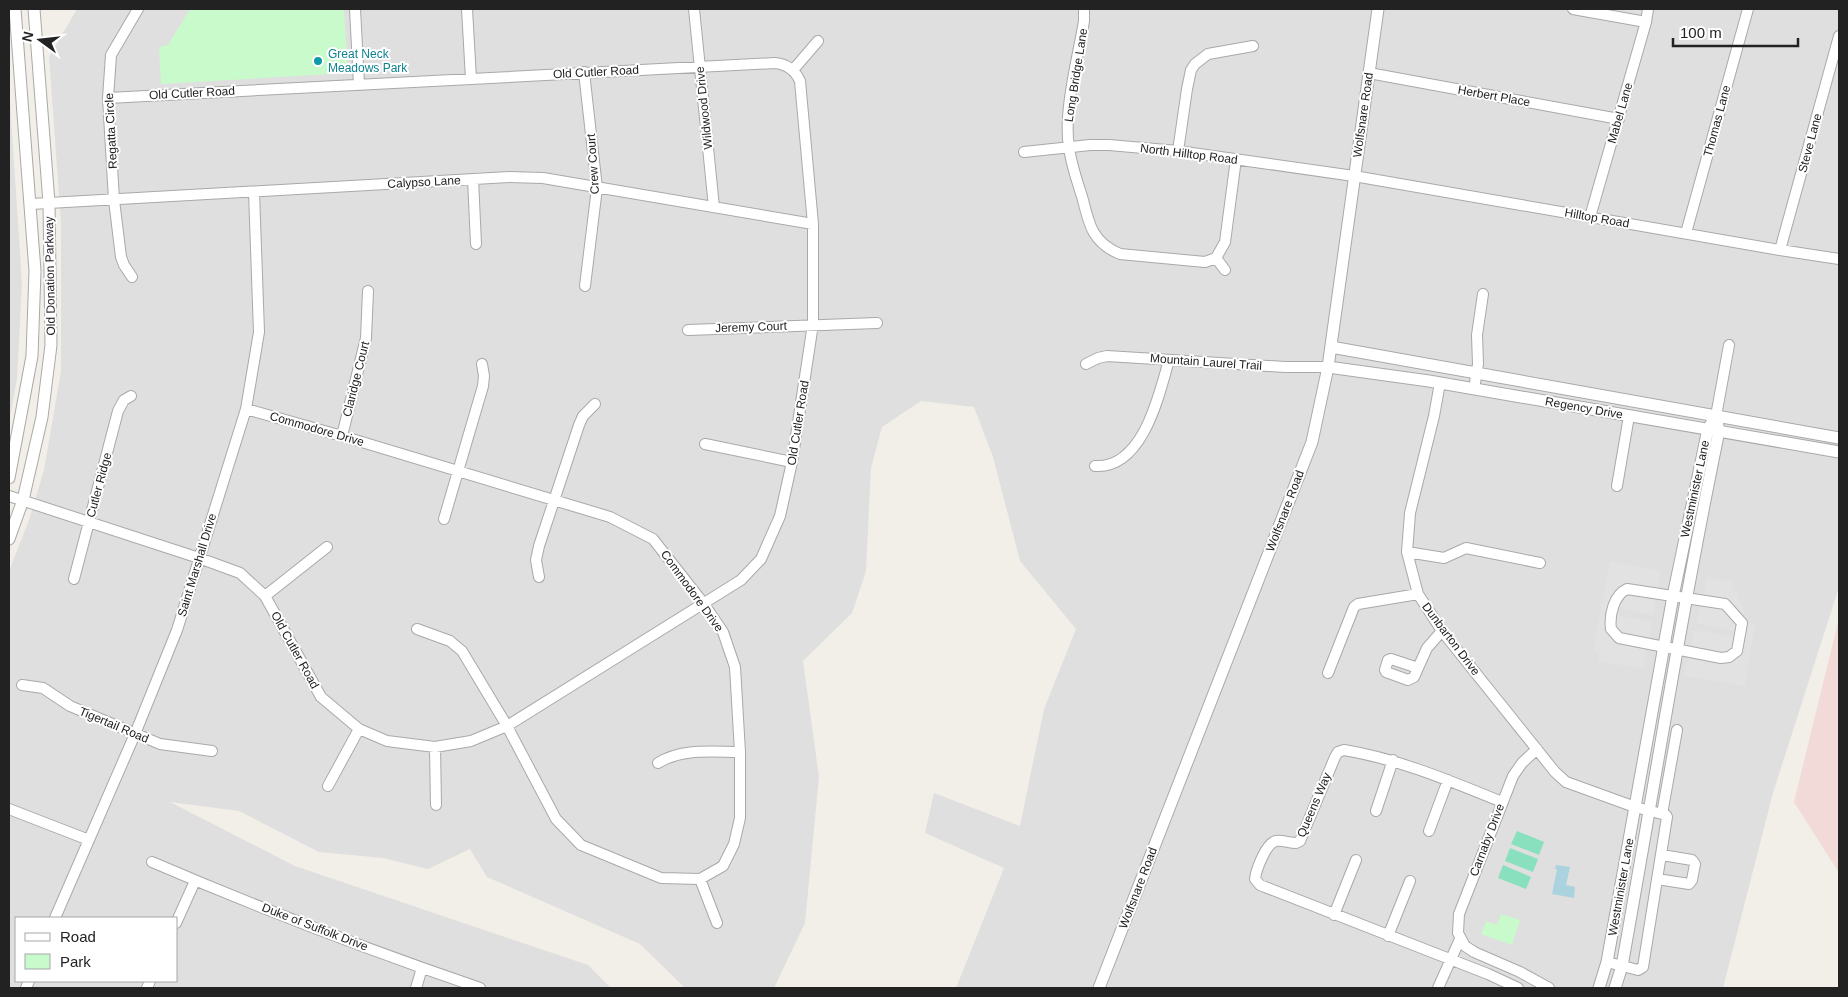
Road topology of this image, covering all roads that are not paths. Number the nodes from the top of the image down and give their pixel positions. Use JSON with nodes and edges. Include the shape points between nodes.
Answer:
{"nodes":[{"id":1,"x":16,"y":9,"type":"edge"},
{"id":2,"x":34,"y":9,"type":"edge"},
{"id":3,"x":138,"y":9,"type":"edge"},
{"id":4,"x":355,"y":9,"type":"edge"},
{"id":5,"x":467,"y":9,"type":"edge"},
{"id":6,"x":694,"y":9,"type":"edge"},
{"id":7,"x":1084,"y":9,"type":"edge"},
{"id":8,"x":1378,"y":9,"type":"edge"},
{"id":9,"x":1574,"y":9,"type":"edge"},
{"id":10,"x":1648,"y":9,"type":"edge"},
{"id":11,"x":1748,"y":9,"type":"edge"},
{"id":12,"x":1646,"y":22,"type":"junction"},
{"id":13,"x":1839,"y":36,"type":"edge"},
{"id":14,"x":818,"y":41,"type":"dead end"},
{"id":15,"x":1253,"y":46,"type":"dead end"},
{"id":16,"x":700,"y":67,"type":"junction"},
{"id":17,"x":793,"y":70,"type":"junction"},
{"id":18,"x":584,"y":72,"type":"junction"},
{"id":19,"x":1369,"y":73,"type":"junction"},
{"id":20,"x":471,"y":79,"type":"junction"},
{"id":21,"x":359,"y":85,"type":"junction"},
{"id":22,"x":108,"y":98,"type":"junction"},
{"id":23,"x":1619,"y":119,"type":"junction"},
{"id":24,"x":1069,"y":148,"type":"junction"},
{"id":25,"x":1178,"y":151,"type":"junction"},
{"id":26,"x":1024,"y":152,"type":"dead end"},
{"id":27,"x":1236,"y":159,"type":"junction"},
{"id":28,"x":1354,"y":176,"type":"junction"},
{"id":29,"x":473,"y":179,"type":"junction"},
{"id":30,"x":597,"y":188,"type":"junction"},
{"id":31,"x":254,"y":192,"type":"junction"},
{"id":32,"x":114,"y":200,"type":"junction"},
{"id":33,"x":49,"y":202,"type":"junction"},
{"id":34,"x":31,"y":204,"type":"junction"},
{"id":35,"x":714,"y":207,"type":"junction"},
{"id":36,"x":1590,"y":217,"type":"junction"},
{"id":37,"x":813,"y":224,"type":"junction"},
{"id":38,"x":1686,"y":234,"type":"junction"},
{"id":39,"x":476,"y":244,"type":"dead end"},
{"id":40,"x":1780,"y":250,"type":"junction"},
{"id":41,"x":1216,"y":258,"type":"junction"},
{"id":42,"x":1839,"y":259,"type":"edge"},
{"id":43,"x":1225,"y":270,"type":"dead end"},
{"id":44,"x":132,"y":277,"type":"dead end"},
{"id":45,"x":585,"y":286,"type":"dead end"},
{"id":46,"x":368,"y":292,"type":"dead end"},
{"id":47,"x":1483,"y":294,"type":"dead end"},
{"id":48,"x":877,"y":323,"type":"dead end"},
{"id":49,"x":813,"y":324,"type":"junction"},
{"id":50,"x":688,"y":330,"type":"dead end"},
{"id":51,"x":1729,"y":345,"type":"dead end"},
{"id":52,"x":1331,"y":347,"type":"junction"},
{"id":53,"x":1170,"y":360,"type":"junction"},
{"id":54,"x":482,"y":364,"type":"dead end"},
{"id":55,"x":1086,"y":364,"type":"dead end"},
{"id":56,"x":1432,"y":366,"type":"junction"},
{"id":57,"x":1328,"y":367,"type":"junction"},
{"id":58,"x":1477,"y":374,"type":"junction"},
{"id":59,"x":1434,"y":382,"type":"junction"},
{"id":60,"x":1474,"y":389,"type":"junction"},
{"id":61,"x":1584,"y":393,"type":"junction"},
{"id":62,"x":131,"y":396,"type":"dead end"},
{"id":63,"x":595,"y":404,"type":"dead end"},
{"id":64,"x":1581,"y":407,"type":"junction"},
{"id":65,"x":246,"y":408,"type":"junction"},
{"id":66,"x":1629,"y":416,"type":"junction"},
{"id":67,"x":1716,"y":416,"type":"junction"},
{"id":68,"x":1713,"y":430,"type":"junction"},
{"id":69,"x":342,"y":436,"type":"junction"},
{"id":70,"x":1839,"y":438,"type":"edge"},
{"id":71,"x":705,"y":444,"type":"dead end"},
{"id":72,"x":1839,"y":452,"type":"edge"},
{"id":73,"x":792,"y":462,"type":"junction"},
{"id":74,"x":1095,"y":466,"type":"dead end"},
{"id":75,"x":458,"y":471,"type":"junction"},
{"id":76,"x":9,"y":478,"type":"edge"},
{"id":77,"x":1617,"y":486,"type":"dead end"},
{"id":78,"x":9,"y":496,"type":"edge"},
{"id":79,"x":23,"y":500,"type":"junction"},
{"id":80,"x":554,"y":500,"type":"junction"},
{"id":81,"x":444,"y":519,"type":"dead end"},
{"id":82,"x":88,"y":522,"type":"junction"},
{"id":83,"x":9,"y":539,"type":"edge"},
{"id":84,"x":327,"y":547,"type":"dead end"},
{"id":85,"x":1407,"y":552,"type":"junction"},
{"id":86,"x":199,"y":558,"type":"junction"},
{"id":87,"x":1540,"y":563,"type":"dead end"},
{"id":88,"x":539,"y":577,"type":"dead end"},
{"id":89,"x":74,"y":579,"type":"dead end"},
{"id":90,"x":1418,"y":594,"type":"junction"},
{"id":91,"x":265,"y":596,"type":"junction"},
{"id":92,"x":1680,"y":597,"type":"junction"},
{"id":93,"x":704,"y":604,"type":"junction"},
{"id":94,"x":417,"y":630,"type":"dead end"},
{"id":95,"x":1442,"y":631,"type":"junction"},
{"id":96,"x":1671,"y":648,"type":"junction"},
{"id":97,"x":1418,"y":668,"type":"dead end"},
{"id":98,"x":1328,"y":672,"type":"dead end"},
{"id":99,"x":22,"y":685,"type":"dead end"},
{"id":100,"x":507,"y":726,"type":"junction"},
{"id":101,"x":359,"y":729,"type":"junction"},
{"id":102,"x":1677,"y":730,"type":"dead end"},
{"id":103,"x":135,"y":734,"type":"junction"},
{"id":104,"x":435,"y":747,"type":"junction"},
{"id":105,"x":1537,"y":749,"type":"junction"},
{"id":106,"x":212,"y":751,"type":"dead end"},
{"id":107,"x":740,"y":752,"type":"junction"},
{"id":108,"x":1393,"y":760,"type":"junction"},
{"id":109,"x":658,"y":763,"type":"dead end"},
{"id":110,"x":1448,"y":780,"type":"junction"},
{"id":111,"x":328,"y":786,"type":"dead end"},
{"id":112,"x":1502,"y":802,"type":"junction"},
{"id":113,"x":436,"y":805,"type":"dead end"},
{"id":114,"x":1635,"y":807,"type":"junction"},
{"id":115,"x":9,"y":810,"type":"edge"},
{"id":116,"x":1650,"y":810,"type":"junction"},
{"id":117,"x":1376,"y":811,"type":"dead end"},
{"id":118,"x":1662,"y":814,"type":"junction"},
{"id":119,"x":1429,"y":831,"type":"dead end"},
{"id":120,"x":89,"y":840,"type":"junction"},
{"id":121,"x":1662,"y":855,"type":"junction"},
{"id":122,"x":1356,"y":860,"type":"dead end"},
{"id":123,"x":152,"y":862,"type":"dead end"},
{"id":124,"x":700,"y":879,"type":"junction"},
{"id":125,"x":1657,"y":879,"type":"junction"},
{"id":126,"x":195,"y":881,"type":"junction"},
{"id":127,"x":1410,"y":881,"type":"dead end"},
{"id":128,"x":1334,"y":915,"type":"junction"},
{"id":129,"x":56,"y":917,"type":"edge"},
{"id":130,"x":178,"y":919,"type":"edge"},
{"id":131,"x":717,"y":923,"type":"dead end"},
{"id":132,"x":1388,"y":936,"type":"junction"},
{"id":133,"x":1460,"y":939,"type":"junction"},
{"id":134,"x":1450,"y":960,"type":"junction"},
{"id":135,"x":1607,"y":962,"type":"junction"},
{"id":136,"x":1622,"y":966,"type":"junction"},
{"id":137,"x":422,"y":968,"type":"junction"},
{"id":138,"x":1520,"y":972,"type":"junction"},
{"id":139,"x":1516,"y":987,"type":"edge"},
{"id":140,"x":416,"y":988,"type":"edge"},
{"id":141,"x":480,"y":988,"type":"edge"},
{"id":142,"x":1099,"y":988,"type":"edge"},
{"id":143,"x":1438,"y":988,"type":"edge"},
{"id":144,"x":1549,"y":988,"type":"edge"},
{"id":145,"x":1599,"y":988,"type":"edge"},
{"id":146,"x":1615,"y":988,"type":"edge"}],
"edges":[{"from":1,"to":34,"type":"street","name":"Old Donation Parkway"},
{"from":2,"to":33,"type":"street","name":"Old Donation Parkway"},
{"from":3,"to":22,"type":"street","name":"Regatta Circle","via":[[111,55]]},
{"from":4,"to":21,"type":"street"},
{"from":5,"to":20,"type":"street"},
{"from":6,"to":16,"type":"street","name":"Wildwood Drive"},
{"from":7,"to":24,"type":"street","name":"Long Bridge Lane","via":[[1068,115]]},
{"from":8,"to":19,"type":"street","name":"Wolfsnare Road"},
{"from":9,"to":12,"type":"street"},
{"from":10,"to":12,"type":"street","name":"Mabel Lane"},
{"from":11,"to":38,"type":"street","name":"Thomas Lane"},
{"from":12,"to":23,"type":"street","name":"Mabel Lane"},
{"from":13,"to":40,"type":"street","name":"Steve Lane"},
{"from":14,"to":17,"type":"street"},
{"from":15,"to":25,"type":"street","via":[[1208,54],[1195,64],[1187,89]]},
{"from":16,"to":17,"type":"street","name":"Old Cutler Road","via":[[774,63]]},
{"from":16,"to":18,"type":"street","name":"Old Cutler Road"},
{"from":16,"to":35,"type":"street","name":"Wildwood Drive"},
{"from":17,"to":37,"type":"street","name":"Old Cutler Road","via":[[800,81]]},
{"from":18,"to":20,"type":"street","name":"Old Cutler Road"},
{"from":18,"to":30,"type":"street","name":"Crew Court"},
{"from":19,"to":23,"type":"street","name":"Herbert Place"},
{"from":19,"to":28,"type":"street","name":"Wolfsnare Road"},
{"from":20,"to":21,"type":"street","name":"Old Cutler Road"},
{"from":21,"to":22,"type":"street","name":"Old Cutler Road"},
{"from":22,"to":32,"type":"street","name":"Regatta Circle"},
{"from":23,"to":36,"type":"street","name":"Mabel Lane"},
{"from":24,"to":25,"type":"street","name":"North Hilltop Road","via":[[1109,144]]},
{"from":24,"to":26,"type":"street","name":"North Hilltop Road"},
{"from":24,"to":41,"type":"street","name":"Long Bridge Lane","via":[[1090,226],[1110,250],[1172,260],[1205,262]]},
{"from":25,"to":27,"type":"street","name":"North Hilltop Road"},
{"from":27,"to":28,"type":"street","name":"North Hilltop Road"},
{"from":27,"to":41,"type":"street","via":[[1225,242]]},
{"from":28,"to":36,"type":"street","name":"Hilltop Road"},
{"from":28,"to":52,"type":"street","name":"Wolfsnare Road"},
{"from":29,"to":30,"type":"street","name":"Calypso Lane","via":[[533,178]]},
{"from":29,"to":31,"type":"street","name":"Calypso Lane"},
{"from":29,"to":39,"type":"street"},
{"from":30,"to":35,"type":"street","name":"Calypso Lane"},
{"from":30,"to":45,"type":"street","name":"Crew Court"},
{"from":31,"to":32,"type":"street","name":"Calypso Lane"},
{"from":31,"to":65,"type":"street","name":"Saint Marshall Drive","via":[[259,332]]},
{"from":32,"to":33,"type":"street","name":"Calypso Lane"},
{"from":32,"to":44,"type":"street","name":"Regatta Circle","via":[[121,257]]},
{"from":33,"to":34,"type":"street","name":"Calypso Lane"},
{"from":33,"to":79,"type":"street","name":"Old Donation Parkway","via":[[51,345],[42,417]]},
{"from":34,"to":76,"type":"street","name":"Old Donation Parkway","via":[[35,271],[32,356]]},
{"from":35,"to":37,"type":"street","name":"Calypso Lane"},
{"from":36,"to":38,"type":"street","name":"Hilltop Road"},
{"from":37,"to":49,"type":"street","name":"Old Cutler Road"},
{"from":38,"to":40,"type":"street","name":"Hilltop Road"},
{"from":40,"to":42,"type":"street","name":"Hilltop Road"},
{"from":41,"to":43,"type":"street"},
{"from":46,"to":69,"type":"street","name":"Claridge Court","via":[[366,338]]},
{"from":47,"to":58,"type":"street","via":[[1477,335]]},
{"from":48,"to":49,"type":"street","name":"Jeremy Court"},
{"from":49,"to":50,"type":"street","name":"Jeremy Court"},
{"from":49,"to":73,"type":"street","name":"Old Cutler Road"},
{"from":51,"to":67,"type":"street"},
{"from":52,"to":56,"type":"street","name":"Regency Drive"},
{"from":52,"to":57,"type":"street","name":"Wolfsnare Road"},
{"from":53,"to":55,"type":"street","name":"Mountain Laurel Trail","via":[[1108,356]]},
{"from":53,"to":57,"type":"street","name":"Mountain Laurel Trail","via":[[1292,368]]},
{"from":53,"to":74,"type":"street","via":[[1142,437],[1135,447],[1119,461]]},
{"from":54,"to":75,"type":"street","via":[[484,386]]},
{"from":56,"to":58,"type":"street","name":"Regency Drive"},
{"from":56,"to":59,"type":"street","name":"Dunbarton Drive"},
{"from":57,"to":59,"type":"street","name":"Regency Drive"},
{"from":57,"to":142,"type":"street","name":"Wolfsnare Road","via":[[1312,442]]},
{"from":58,"to":60,"type":"street"},
{"from":58,"to":61,"type":"street","name":"Regency Drive"},
{"from":59,"to":60,"type":"street","name":"Regency Drive"},
{"from":59,"to":85,"type":"street","name":"Dunbarton Drive","via":[[1434,416],[1410,513]]},
{"from":60,"to":64,"type":"street","name":"Regency Drive"},
{"from":61,"to":64,"type":"street"},
{"from":61,"to":67,"type":"street","name":"Regency Drive"},
{"from":62,"to":82,"type":"street","name":"Cutler Ridge","via":[[120,405]]},
{"from":63,"to":80,"type":"street","via":[[579,425]]},
{"from":64,"to":66,"type":"street","name":"Regency Drive"},
{"from":65,"to":69,"type":"street","name":"Commodore Drive"},
{"from":65,"to":86,"type":"street","name":"Saint Marshall Drive"},
{"from":66,"to":68,"type":"street","name":"Regency Drive"},
{"from":66,"to":77,"type":"street"},
{"from":67,"to":68,"type":"street","name":"Westminister Lane"},
{"from":67,"to":70,"type":"street","name":"Regency Drive"},
{"from":68,"to":72,"type":"street","name":"Regency Drive"},
{"from":68,"to":92,"type":"street","name":"Westminister Lane"},
{"from":69,"to":75,"type":"street","name":"Commodore Drive"},
{"from":71,"to":73,"type":"street"},
{"from":73,"to":93,"type":"street","name":"Old Cutler Road","via":[[780,516],[761,559],[741,580]]},
{"from":75,"to":80,"type":"street","name":"Commodore Drive"},
{"from":75,"to":81,"type":"street"},
{"from":78,"to":79,"type":"street","name":"Old Cutler Road"},
{"from":79,"to":82,"type":"street","name":"Old Cutler Road"},
{"from":79,"to":83,"type":"street","name":"Old Donation Parkway"},
{"from":80,"to":88,"type":"street","via":[[536,560]]},
{"from":80,"to":93,"type":"street","name":"Commodore Drive","via":[[610,517],[653,538]]},
{"from":82,"to":86,"type":"street","name":"Old Cutler Road"},
{"from":82,"to":89,"type":"street","name":"Cutler Ridge"},
{"from":84,"to":91,"type":"street"},
{"from":85,"to":87,"type":"street","via":[[1444,558],[1466,548]]},
{"from":85,"to":90,"type":"street","name":"Dunbarton Drive"},
{"from":86,"to":91,"type":"street","name":"Old Cutler Road","via":[[240,573]]},
{"from":86,"to":103,"type":"street","name":"Saint Marshall Drive","via":[[177,630]]},
{"from":90,"to":95,"type":"street","name":"Dunbarton Drive"},
{"from":90,"to":98,"type":"street","via":[[1354,607]]},
{"from":91,"to":101,"type":"street","name":"Old Cutler Road","via":[[321,697]]},
{"from":92,"to":96,"type":"street","name":"Westminister Lane"},
{"from":92,"to":96,"type":"street","via":[[1631,589],[1624,591],[1616,599],[1611,621],[1611,629],[1619,638]]},
{"from":92,"to":96,"type":"street","via":[[1725,604],[1743,625],[1738,648],[1729,657]]},
{"from":93,"to":100,"type":"street","name":"Old Cutler Road"},
{"from":93,"to":107,"type":"street","name":"Commodore Drive","via":[[724,632],[735,667]]},
{"from":94,"to":100,"type":"street","via":[[450,641],[462,651]]},
{"from":95,"to":97,"type":"street","via":[[1427,648]]},
{"from":95,"to":105,"type":"street","name":"Dunbarton Drive"},
{"from":96,"to":114,"type":"street","name":"Westminister Lane"},
{"from":96,"to":116,"type":"street","name":"Westminister Lane"},
{"from":99,"to":103,"type":"street","name":"Tigertail Road","via":[[44,688],[70,706]]},
{"from":100,"to":104,"type":"street","name":"Old Cutler Road","via":[[471,742]]},
{"from":100,"to":124,"type":"street","via":[[556,819],[582,845],[661,878]]},
{"from":101,"to":104,"type":"street","name":"Old Cutler Road","via":[[387,741]]},
{"from":101,"to":111,"type":"street"},
{"from":102,"to":118,"type":"street"},
{"from":103,"to":106,"type":"street","name":"Tigertail Road","via":[[160,744]]},
{"from":103,"to":120,"type":"street","name":"Saint Marshall Drive"},
{"from":104,"to":113,"type":"street"},
{"from":105,"to":112,"type":"street","name":"Carnaby Drive","via":[[1513,776]]},
{"from":105,"to":114,"type":"street","name":"Dunbarton Drive","via":[[1566,782]]},
{"from":107,"to":109,"type":"street","via":[[684,753]]},
{"from":107,"to":124,"type":"street","name":"Commodore Drive","via":[[740,818],[734,844],[723,866]]},
{"from":108,"to":110,"type":"street","name":"Queens Way"},
{"from":108,"to":117,"type":"street"},
{"from":108,"to":128,"type":"street","name":"Queens Way","via":[[1344,750],[1338,752],[1300,841],[1271,842],[1255,876],[1260,885]]},
{"from":110,"to":112,"type":"street","name":"Queens Way"},
{"from":110,"to":119,"type":"street"},
{"from":112,"to":133,"type":"street","name":"Carnaby Drive","via":[[1459,914],[1457,927]]},
{"from":114,"to":116,"type":"street","name":"Dunbarton Drive"},
{"from":114,"to":135,"type":"street","name":"Westminister Lane"},
{"from":115,"to":120,"type":"street"},
{"from":116,"to":118,"type":"street","name":"Dunbarton Drive"},
{"from":116,"to":136,"type":"street","name":"Westminister Lane"},
{"from":118,"to":121,"type":"street","via":[[1668,817],[1668,821]]},
{"from":120,"to":129,"type":"street","name":"Saint Marshall Drive"},
{"from":121,"to":125,"type":"street"},
{"from":121,"to":125,"type":"street","via":[[1692,860],[1695,864],[1692,880],[1689,884]]},
{"from":122,"to":128,"type":"street"},
{"from":123,"to":126,"type":"street","name":"Duke of Suffolk Drive"},
{"from":124,"to":131,"type":"street"},
{"from":125,"to":136,"type":"street","via":[[1642,967],[1638,970]]},
{"from":126,"to":130,"type":"street"},
{"from":126,"to":137,"type":"street","name":"Duke of Suffolk Drive"},
{"from":127,"to":132,"type":"street"},
{"from":128,"to":132,"type":"street","name":"Queens Way"},
{"from":132,"to":134,"type":"street","name":"Queens Way"},
{"from":133,"to":134,"type":"street","name":"Carnaby Drive"},
{"from":133,"to":138,"type":"street","via":[[1469,950]]},
{"from":134,"to":139,"type":"street","name":"Queens Way"},
{"from":134,"to":143,"type":"street","name":"Carnaby Drive"},
{"from":135,"to":136,"type":"street"},
{"from":135,"to":145,"type":"street","name":"Westminister Lane"},
{"from":136,"to":146,"type":"street","name":"Westminister Lane"},
{"from":137,"to":140,"type":"street"},
{"from":137,"to":141,"type":"street","name":"Duke of Suffolk Drive"},
{"from":138,"to":139,"type":"street"},
{"from":138,"to":144,"type":"street"}]}
